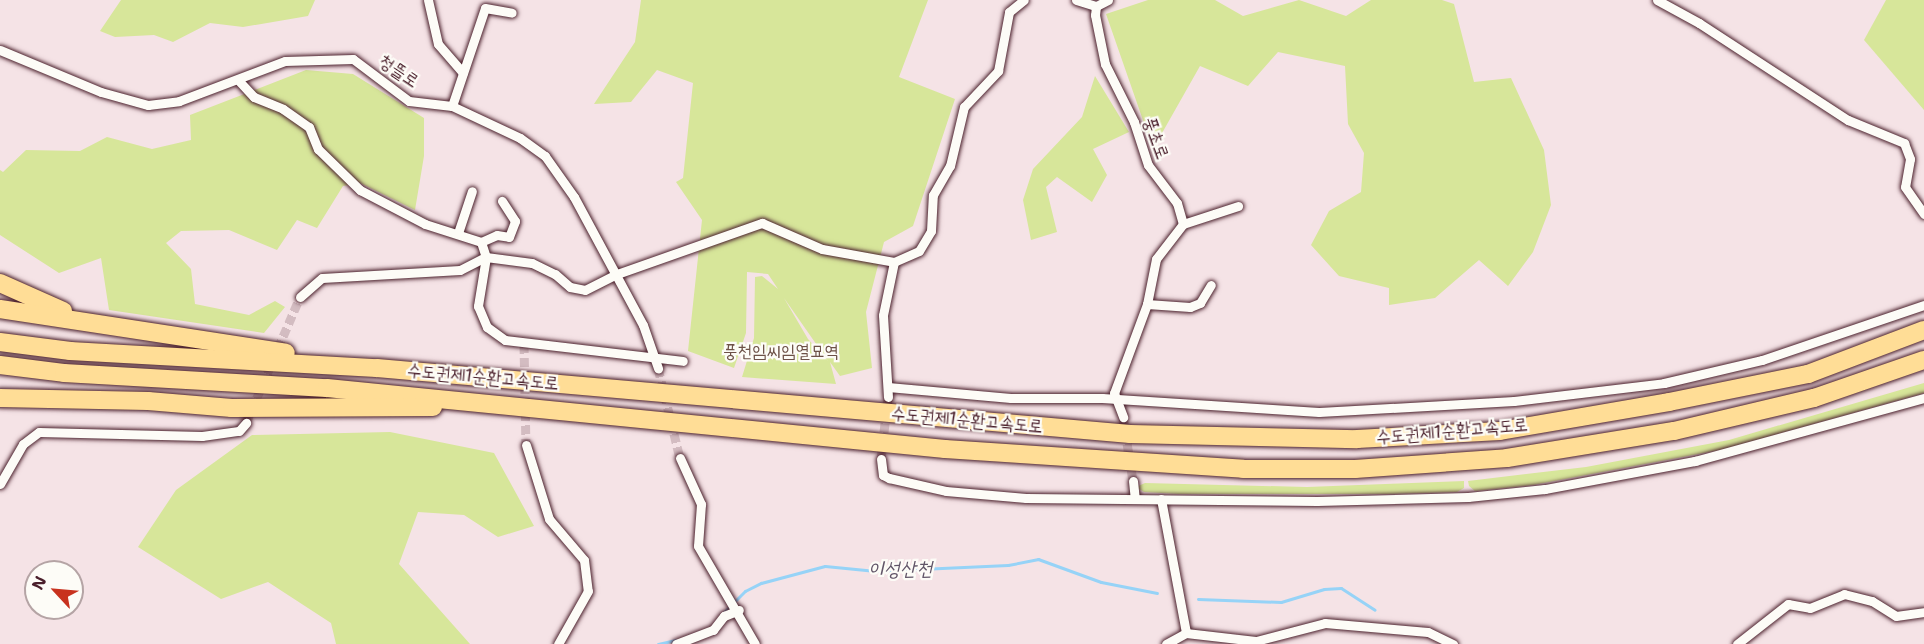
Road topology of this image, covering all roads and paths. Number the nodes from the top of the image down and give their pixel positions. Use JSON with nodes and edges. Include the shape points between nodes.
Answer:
{"nodes":[{"id":1,"x":428,"y":0,"type":"edge"},
{"id":2,"x":1024,"y":0,"type":"edge"},
{"id":3,"x":1076,"y":0,"type":"edge"},
{"id":4,"x":1108,"y":0,"type":"edge"},
{"id":5,"x":1657,"y":0,"type":"edge"},
{"id":6,"x":1096,"y":6,"type":"junction"},
{"id":7,"x":512,"y":13,"type":"dead end"},
{"id":8,"x":0,"y":50,"type":"edge"},
{"id":9,"x":463,"y":73,"type":"junction"},
{"id":10,"x":239,"y":81,"type":"junction"},
{"id":11,"x":452,"y":106,"type":"junction"},
{"id":12,"x":472,"y":191,"type":"dead end"},
{"id":13,"x":502,"y":201,"type":"dead end"},
{"id":14,"x":1238,"y":206,"type":"dead end"},
{"id":15,"x":1924,"y":214,"type":"edge"},
{"id":16,"x":1183,"y":224,"type":"junction"},
{"id":17,"x":458,"y":233,"type":"junction"},
{"id":18,"x":481,"y":242,"type":"junction"},
{"id":19,"x":486,"y":257,"type":"junction"},
{"id":20,"x":894,"y":262,"type":"junction"},
{"id":21,"x":617,"y":274,"type":"junction"},
{"id":22,"x":0,"y":284,"type":"edge"},
{"id":23,"x":1211,"y":285,"type":"dead end"},
{"id":24,"x":300,"y":297,"type":"tunnel mouth"},
{"id":25,"x":1147,"y":304,"type":"junction"},
{"id":26,"x":1924,"y":305,"type":"edge"},
{"id":27,"x":0,"y":309,"type":"edge"},
{"id":28,"x":90,"y":322,"type":"junction"},
{"id":29,"x":1924,"y":330,"type":"edge"},
{"id":30,"x":0,"y":342,"type":"edge"},
{"id":31,"x":654,"y":356,"type":"junction"},
{"id":32,"x":1924,"y":360,"type":"edge"},
{"id":33,"x":683,"y":361,"type":"dead end"},
{"id":34,"x":0,"y":366,"type":"edge"},
{"id":35,"x":377,"y":368,"type":"junction"},
{"id":36,"x":658,"y":368,"type":"tunnel mouth"},
{"id":37,"x":888,"y":387,"type":"junction"},
{"id":38,"x":888,"y":397,"type":"tunnel mouth"},
{"id":39,"x":0,"y":398,"type":"edge"},
{"id":40,"x":1924,"y":398,"type":"edge"},
{"id":41,"x":1117,"y":400,"type":"junction"},
{"id":42,"x":503,"y":404,"type":"junction"},
{"id":43,"x":1123,"y":417,"type":"tunnel mouth"},
{"id":44,"x":246,"y":423,"type":"tunnel mouth"},
{"id":45,"x":526,"y":445,"type":"tunnel mouth"},
{"id":46,"x":680,"y":458,"type":"tunnel mouth"},
{"id":47,"x":881,"y":459,"type":"tunnel mouth"},
{"id":48,"x":1133,"y":481,"type":"tunnel mouth"},
{"id":49,"x":0,"y":484,"type":"edge"},
{"id":50,"x":1135,"y":499,"type":"junction"},
{"id":51,"x":1161,"y":499,"type":"junction"},
{"id":52,"x":739,"y":610,"type":"junction"},
{"id":53,"x":1924,"y":612,"type":"edge"},
{"id":54,"x":1186,"y":633,"type":"junction"},
{"id":55,"x":558,"y":644,"type":"edge"},
{"id":56,"x":676,"y":644,"type":"edge"},
{"id":57,"x":755,"y":644,"type":"edge"},
{"id":58,"x":1166,"y":644,"type":"edge"},
{"id":59,"x":1454,"y":644,"type":"edge"},
{"id":60,"x":1737,"y":644,"type":"edge"}],
"edges":[{"from":1,"to":9,"type":"street","via":[[438,44]]},
{"from":2,"to":20,"type":"street","via":[[1009,12],[998,71],[964,106],[950,166],[933,195],[931,231],[920,250]]},
{"from":3,"to":6,"type":"street"},
{"from":4,"to":6,"type":"street"},
{"from":5,"to":15,"type":"street","via":[[1700,22],[1848,120],[1904,143],[1910,159],[1905,187]]},
{"from":6,"to":16,"type":"street","name":"풍초로","via":[[1106,64],[1134,122],[1148,165],[1177,203]]},
{"from":7,"to":9,"type":"street","via":[[485,8]]},
{"from":8,"to":10,"type":"street","name":"청뜰로","via":[[101,92],[148,105],[179,101]]},
{"from":9,"to":11,"type":"street"},
{"from":10,"to":11,"type":"street","name":"청뜰로","via":[[285,61],[353,59],[409,101]]},
{"from":10,"to":17,"type":"street","via":[[254,97],[283,109],[309,127],[318,149],[360,190],[425,224]]},
{"from":11,"to":21,"type":"street","name":"청뜰로","via":[[520,138],[545,156],[574,196]]},
{"from":12,"to":17,"type":"street"},
{"from":13,"to":18,"type":"street","via":[[515,221],[509,237],[497,235]]},
{"from":14,"to":16,"type":"street"},
{"from":16,"to":25,"type":"street","via":[[1156,259]]},
{"from":17,"to":18,"type":"street"},
{"from":18,"to":19,"type":"street"},
{"from":19,"to":21,"type":"street","via":[[532,262],[578,290]]},
{"from":19,"to":24,"type":"street","via":[[460,270],[321,278]]},
{"from":19,"to":31,"type":"street","via":[[478,306],[487,327],[505,340]]},
{"from":20,"to":21,"type":"street","via":[[822,249],[762,223]]},
{"from":20,"to":37,"type":"street","via":[[883,315],[882,348]]},
{"from":21,"to":31,"type":"street","name":"청뜰로"},
{"from":22,"to":28,"type":"highway"},
{"from":23,"to":25,"type":"street","via":[[1200,303],[1190,307]]},
{"from":25,"to":41,"type":"street","via":[[1114,393]]},
{"from":26,"to":41,"type":"street","via":[[1762,360],[1664,383],[1514,401],[1319,412]]},
{"from":27,"to":28,"type":"highway"},
{"from":28,"to":35,"type":"highway"},
{"from":29,"to":35,"type":"highway","name":"수도권제1순환고속도로","via":[[1808,374],[1670,402],[1500,430],[1357,439],[1130,434]]},
{"from":30,"to":35,"type":"highway","name":"수도권제1순환고속도로","via":[[70,351]]},
{"from":31,"to":33,"type":"street"},
{"from":31,"to":36,"type":"street","name":"청뜰로"},
{"from":32,"to":42,"type":"highway","name":"수도권제1순환고속도로","via":[[1814,398],[1674,431],[1507,458],[1355,469],[1133,464]]},
{"from":34,"to":42,"type":"highway","name":"수도권제1순환고속도로"},
{"from":37,"to":38,"type":"street"},
{"from":37,"to":41,"type":"street","via":[[1011,398]]},
{"from":39,"to":42,"type":"highway","via":[[378,410]]},
{"from":40,"to":51,"type":"street","via":[[1760,447],[1515,493],[1317,501]]},
{"from":41,"to":43,"type":"street"},
{"from":44,"to":49,"type":"street","via":[[240,431],[202,436],[39,432],[23,444]]},
{"from":45,"to":55,"type":"street","via":[[549,519],[585,560],[588,591]]},
{"from":46,"to":52,"type":"street","via":[[701,504],[698,546]]},
{"from":47,"to":50,"type":"street","via":[[883,475],[889,478],[946,490],[1055,500]]},
{"from":48,"to":50,"type":"street"},
{"from":50,"to":51,"type":"street"},
{"from":51,"to":54,"type":"street"},
{"from":52,"to":56,"type":"street","via":[[724,616],[713,630]]},
{"from":52,"to":57,"type":"street"},
{"from":53,"to":60,"type":"street","via":[[1896,616],[1872,601],[1844,594],[1810,608],[1788,604]]},
{"from":54,"to":58,"type":"street"},
{"from":54,"to":59,"type":"street","via":[[1243,642],[1325,623],[1428,632]]}]}
